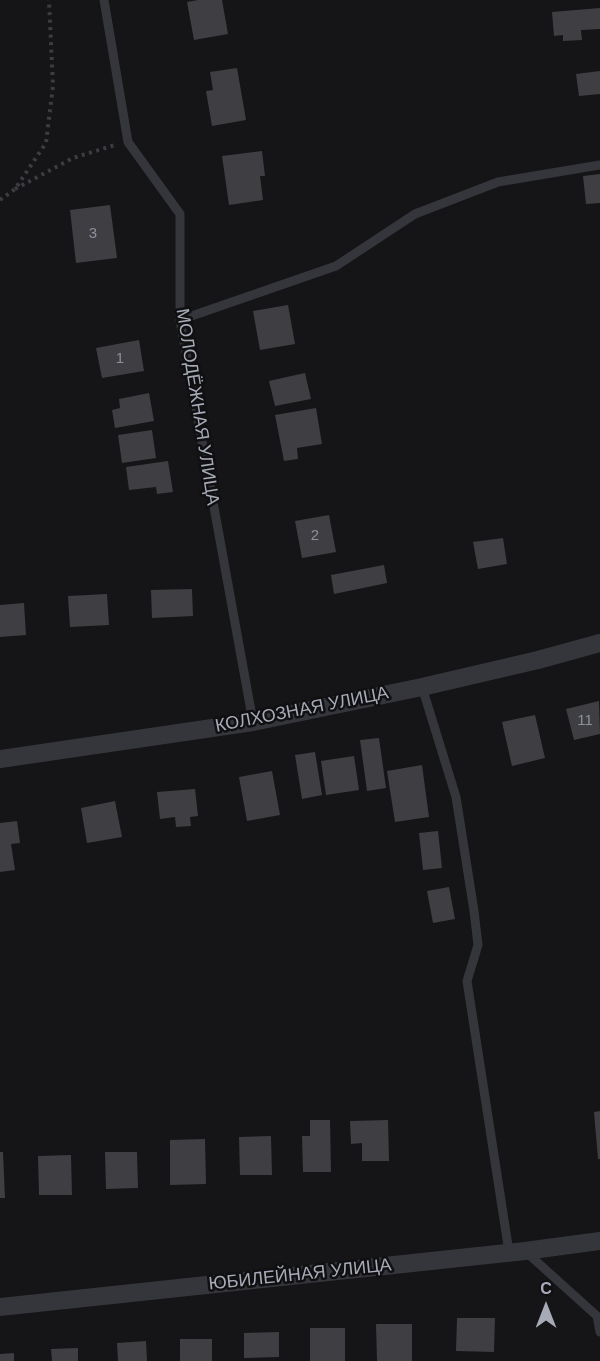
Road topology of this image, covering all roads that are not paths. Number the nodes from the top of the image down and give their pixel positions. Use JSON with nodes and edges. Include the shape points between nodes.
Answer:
{"nodes":[{"id":1,"x":104,"y":0,"type":"edge"},
{"id":2,"x":600,"y":165,"type":"edge"},
{"id":3,"x":180,"y":320,"type":"junction"},
{"id":4,"x":600,"y":643,"type":"edge"},
{"id":5,"x":422,"y":687,"type":"junction"},
{"id":6,"x":253,"y":722,"type":"junction"},
{"id":7,"x":0,"y":759,"type":"edge"},
{"id":8,"x":600,"y":1241,"type":"edge"},
{"id":9,"x":517,"y":1252,"type":"junction"},
{"id":10,"x":0,"y":1307,"type":"edge"},
{"id":11,"x":600,"y":1332,"type":"edge"}],
"edges":[{"from":1,"to":3,"type":"lane","name":"МОЛОДЁЖНАЯ УЛИЦА","via":[[128,142],[180,214]]},
{"from":2,"to":3,"type":"lane","via":[[498,182],[415,214],[336,266]]},
{"from":3,"to":6,"type":"lane","name":"МОЛОДЁЖНАЯ УЛИЦА"},
{"from":4,"to":5,"type":"street","name":"КОЛХОЗНАЯ УЛИЦА"},
{"from":5,"to":6,"type":"street","name":"КОЛХОЗНАЯ УЛИЦА"},
{"from":5,"to":9,"type":"lane","via":[[456,797],[478,945],[467,981]]},
{"from":6,"to":7,"type":"street","name":"КОЛХОЗНАЯ УЛИЦА"},
{"from":8,"to":9,"type":"street","name":"ЮБИЛЕЙНАЯ УЛИЦА"},
{"from":9,"to":10,"type":"street","name":"ЮБИЛЕЙНАЯ УЛИЦА"},
{"from":9,"to":11,"type":"lane","via":[[597,1316]]}]}
